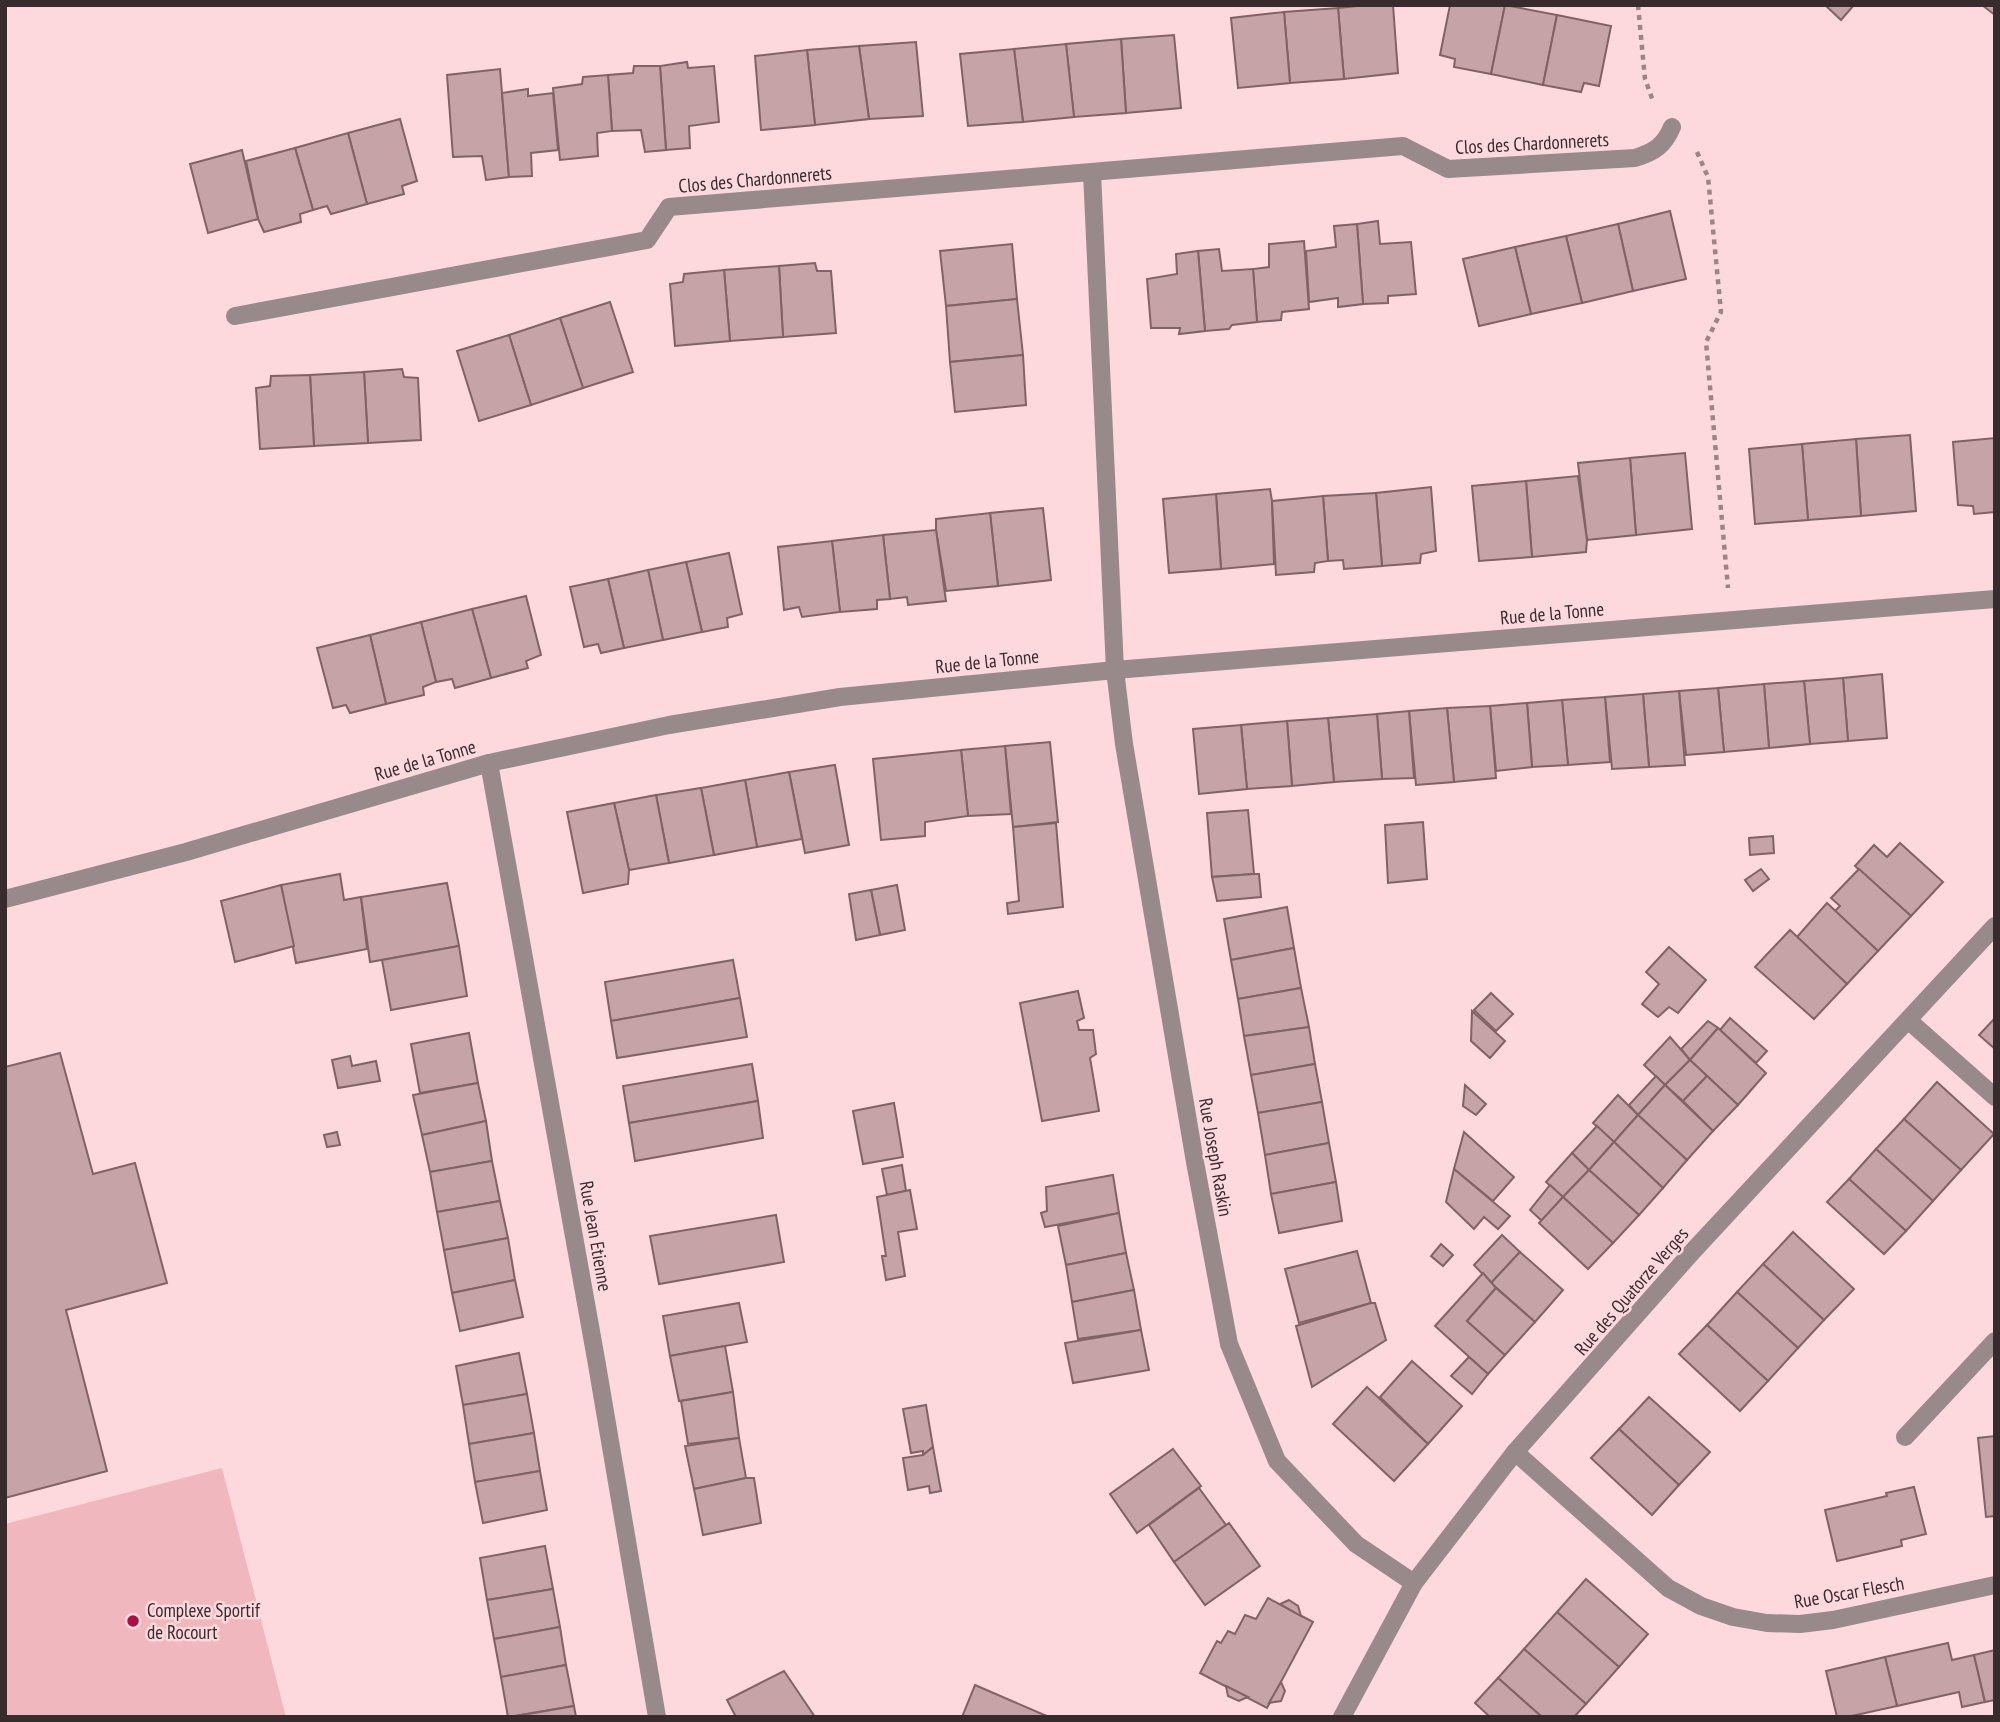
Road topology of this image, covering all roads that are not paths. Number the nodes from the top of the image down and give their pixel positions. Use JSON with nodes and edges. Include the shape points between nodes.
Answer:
{"nodes":[{"id":1,"x":1672,"y":127,"type":"road end"},
{"id":2,"x":1092,"y":173,"type":"junction"},
{"id":3,"x":235,"y":316,"type":"dead end"},
{"id":4,"x":1995,"y":599,"type":"edge"},
{"id":5,"x":1115,"y":670,"type":"junction"},
{"id":6,"x":489,"y":763,"type":"junction"},
{"id":7,"x":5,"y":899,"type":"edge"},
{"id":8,"x":1995,"y":926,"type":"edge"},
{"id":9,"x":1908,"y":1020,"type":"junction"},
{"id":10,"x":1995,"y":1097,"type":"edge"},
{"id":11,"x":1995,"y":1341,"type":"edge"},
{"id":12,"x":1905,"y":1437,"type":"dead end"},
{"id":13,"x":1515,"y":1452,"type":"junction"},
{"id":14,"x":1414,"y":1583,"type":"junction"},
{"id":15,"x":1995,"y":1585,"type":"edge"},
{"id":16,"x":657,"y":1717,"type":"edge"},
{"id":17,"x":1342,"y":1717,"type":"edge"}],
"edges":[{"from":1,"to":2,"type":"street","name":"Clos des Chardonnerets","via":[[1653,153],[1635,158],[1448,169],[1403,146]]},
{"from":2,"to":3,"type":"street","name":"Clos des Chardonnerets","via":[[669,207],[647,240]]},
{"from":2,"to":5,"type":"street"},
{"from":4,"to":5,"type":"street","name":"Rue de la Tonne"},
{"from":5,"to":6,"type":"street","name":"Rue de la Tonne","via":[[840,697],[669,725]]},
{"from":5,"to":14,"type":"street","name":"Rue Joseph Raskin","via":[[1229,1344],[1277,1461],[1356,1544]]},
{"from":6,"to":7,"type":"street","name":"Rue de la Tonne","via":[[186,852]]},
{"from":6,"to":16,"type":"street","name":"Rue Jean Etienne"},
{"from":8,"to":9,"type":"street","name":"Rue des Quatorze Verges"},
{"from":9,"to":10,"type":"street"},
{"from":9,"to":13,"type":"street","name":"Rue des Quatorze Verges","via":[[1693,1251]]},
{"from":11,"to":12,"type":"street"},
{"from":13,"to":14,"type":"street","name":"Rue des Quatorze Verges"},
{"from":13,"to":15,"type":"street","name":"Rue Oscar Flesch","via":[[1668,1588],[1733,1617],[1767,1623],[1822,1622]]},
{"from":14,"to":17,"type":"street","name":"Rue des Quatorze Verges"}]}
